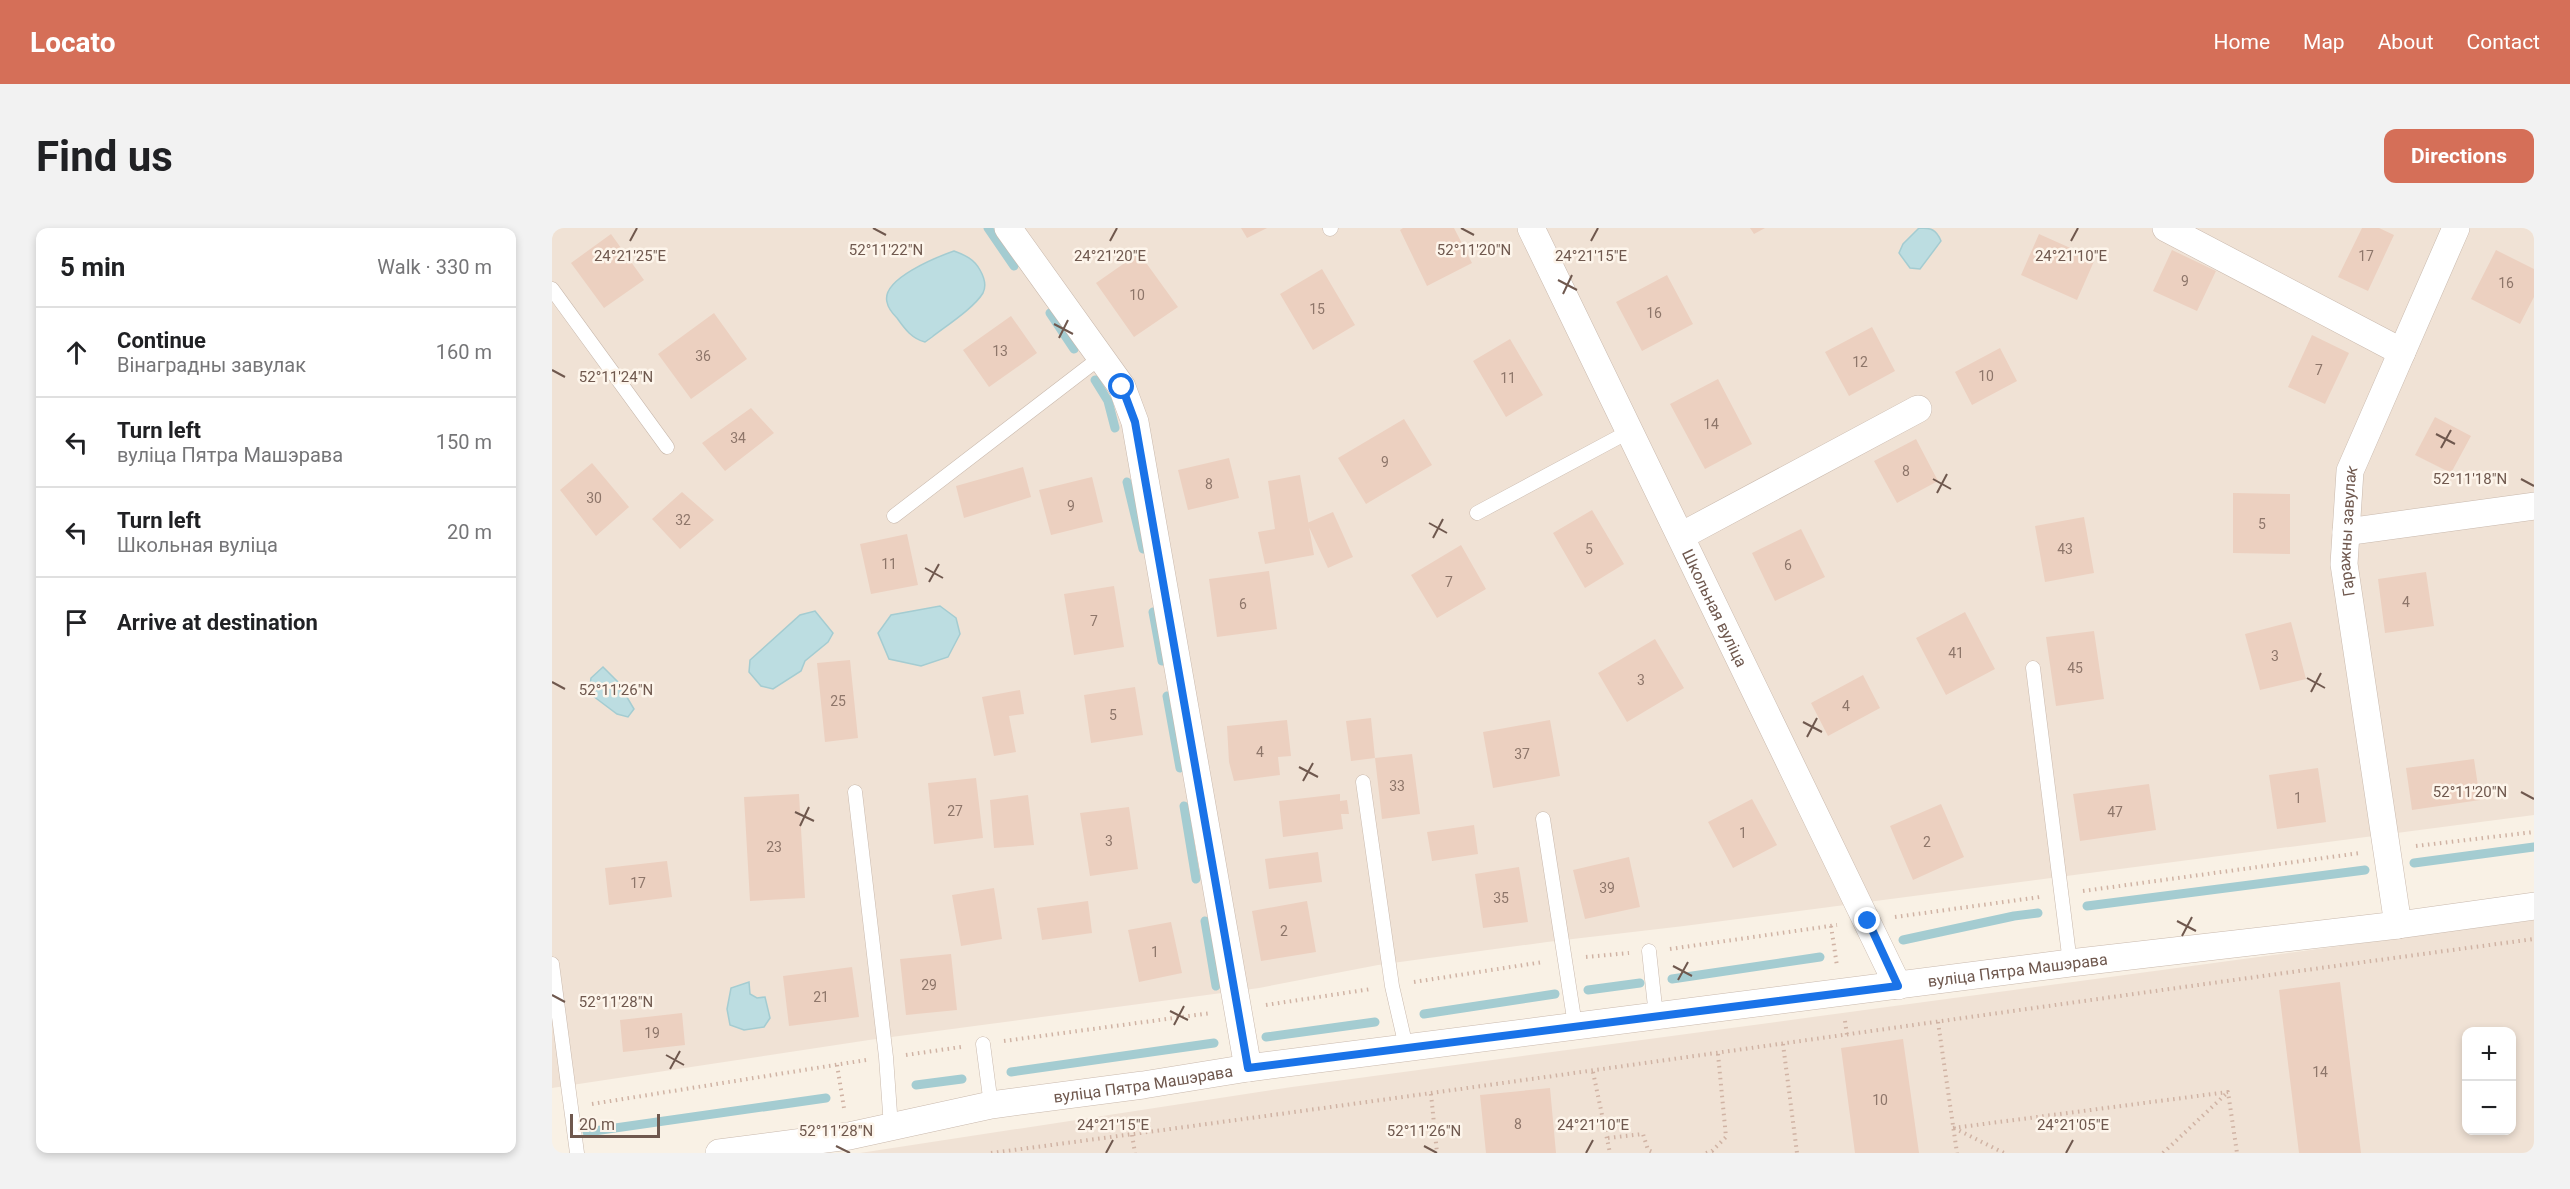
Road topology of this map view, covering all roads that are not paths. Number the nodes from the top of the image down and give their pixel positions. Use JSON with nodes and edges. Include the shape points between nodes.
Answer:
{"nodes":[{"id":1,"x":1008,"y":228,"type":"edge"},
{"id":2,"x":2166,"y":228,"type":"edge"},
{"id":3,"x":2456,"y":228,"type":"edge"},
{"id":4,"x":1536,"y":230,"type":"edge"},
{"id":5,"x":552,"y":289,"type":"edge"},
{"id":6,"x":2402,"y":352,"type":"junction"},
{"id":7,"x":1101,"y":357,"type":"junction"},
{"id":8,"x":1918,"y":408,"type":"dead end"},
{"id":9,"x":1630,"y":431,"type":"junction"},
{"id":10,"x":667,"y":447,"type":"dead end"},
{"id":11,"x":2534,"y":506,"type":"edge"},
{"id":12,"x":1477,"y":513,"type":"dead end"},
{"id":13,"x":894,"y":516,"type":"dead end"},
{"id":14,"x":2346,"y":532,"type":"junction"},
{"id":15,"x":1681,"y":536,"type":"junction"},
{"id":16,"x":2033,"y":668,"type":"dead end"},
{"id":17,"x":1363,"y":782,"type":"dead end"},
{"id":18,"x":855,"y":792,"type":"dead end"},
{"id":19,"x":1543,"y":819,"type":"dead end"},
{"id":20,"x":2534,"y":906,"type":"edge"},
{"id":21,"x":2398,"y":925,"type":"junction"},
{"id":22,"x":1649,"y":951,"type":"dead end"},
{"id":23,"x":2070,"y":963,"type":"junction"},
{"id":24,"x":552,"y":964,"type":"edge"},
{"id":25,"x":1898,"y":986,"type":"junction"},
{"id":26,"x":1656,"y":1016,"type":"junction"},
{"id":27,"x":1575,"y":1025,"type":"junction"},
{"id":28,"x":983,"y":1044,"type":"dead end"},
{"id":29,"x":1406,"y":1047,"type":"junction"},
{"id":30,"x":1248,"y":1068,"type":"junction"},
{"id":31,"x":991,"y":1105,"type":"junction"},
{"id":32,"x":891,"y":1127,"type":"junction"},
{"id":33,"x":577,"y":1153,"type":"edge"},
{"id":34,"x":719,"y":1153,"type":"edge"}],
"edges":[{"from":1,"to":7,"type":"street"},
{"from":2,"to":6,"type":"street"},
{"from":3,"to":6,"type":"street","name":"Гаражны завулак"},
{"from":4,"to":9,"type":"street","name":"Школьная вуліца"},
{"from":5,"to":10,"type":"lane"},
{"from":6,"to":14,"type":"street","name":"Гаражны завулак","via":[[2350,471]]},
{"from":7,"to":13,"type":"lane"},
{"from":7,"to":30,"type":"street","via":[[1122,387],[1135,422]]},
{"from":8,"to":15,"type":"street"},
{"from":9,"to":12,"type":"lane"},
{"from":9,"to":15,"type":"street","name":"Школьная вуліца"},
{"from":11,"to":14,"type":"street"},
{"from":14,"to":21,"type":"street","name":"Гаражны завулак","via":[[2344,564]]},
{"from":15,"to":25,"type":"street","name":"Школьная вуліца"},
{"from":16,"to":23,"type":"lane"},
{"from":17,"to":29,"type":"lane","via":[[1392,986]]},
{"from":18,"to":32,"type":"lane"},
{"from":19,"to":27,"type":"lane"},
{"from":20,"to":21,"type":"street","name":"вуліца Пятра Машэрава"},
{"from":21,"to":23,"type":"street","name":"вуліца Пятра Машэрава"},
{"from":22,"to":26,"type":"lane"},
{"from":23,"to":25,"type":"street","name":"вуліца Пятра Машэрава"},
{"from":24,"to":33,"type":"lane"},
{"from":25,"to":26,"type":"street","name":"вуліца Пятра Машэрава"},
{"from":26,"to":27,"type":"street","name":"вуліца Пятра Машэрава"},
{"from":27,"to":29,"type":"street","name":"вуліца Пятра Машэрава"},
{"from":28,"to":31,"type":"lane"},
{"from":29,"to":30,"type":"street","name":"вуліца Пятра Машэрава"},
{"from":30,"to":31,"type":"street","name":"вуліца Пятра Машэрава"},
{"from":31,"to":32,"type":"street","name":"вуліца Пятра Машэрава"},
{"from":32,"to":34,"type":"street","name":"вуліца Пятра Машэрава"}]}
